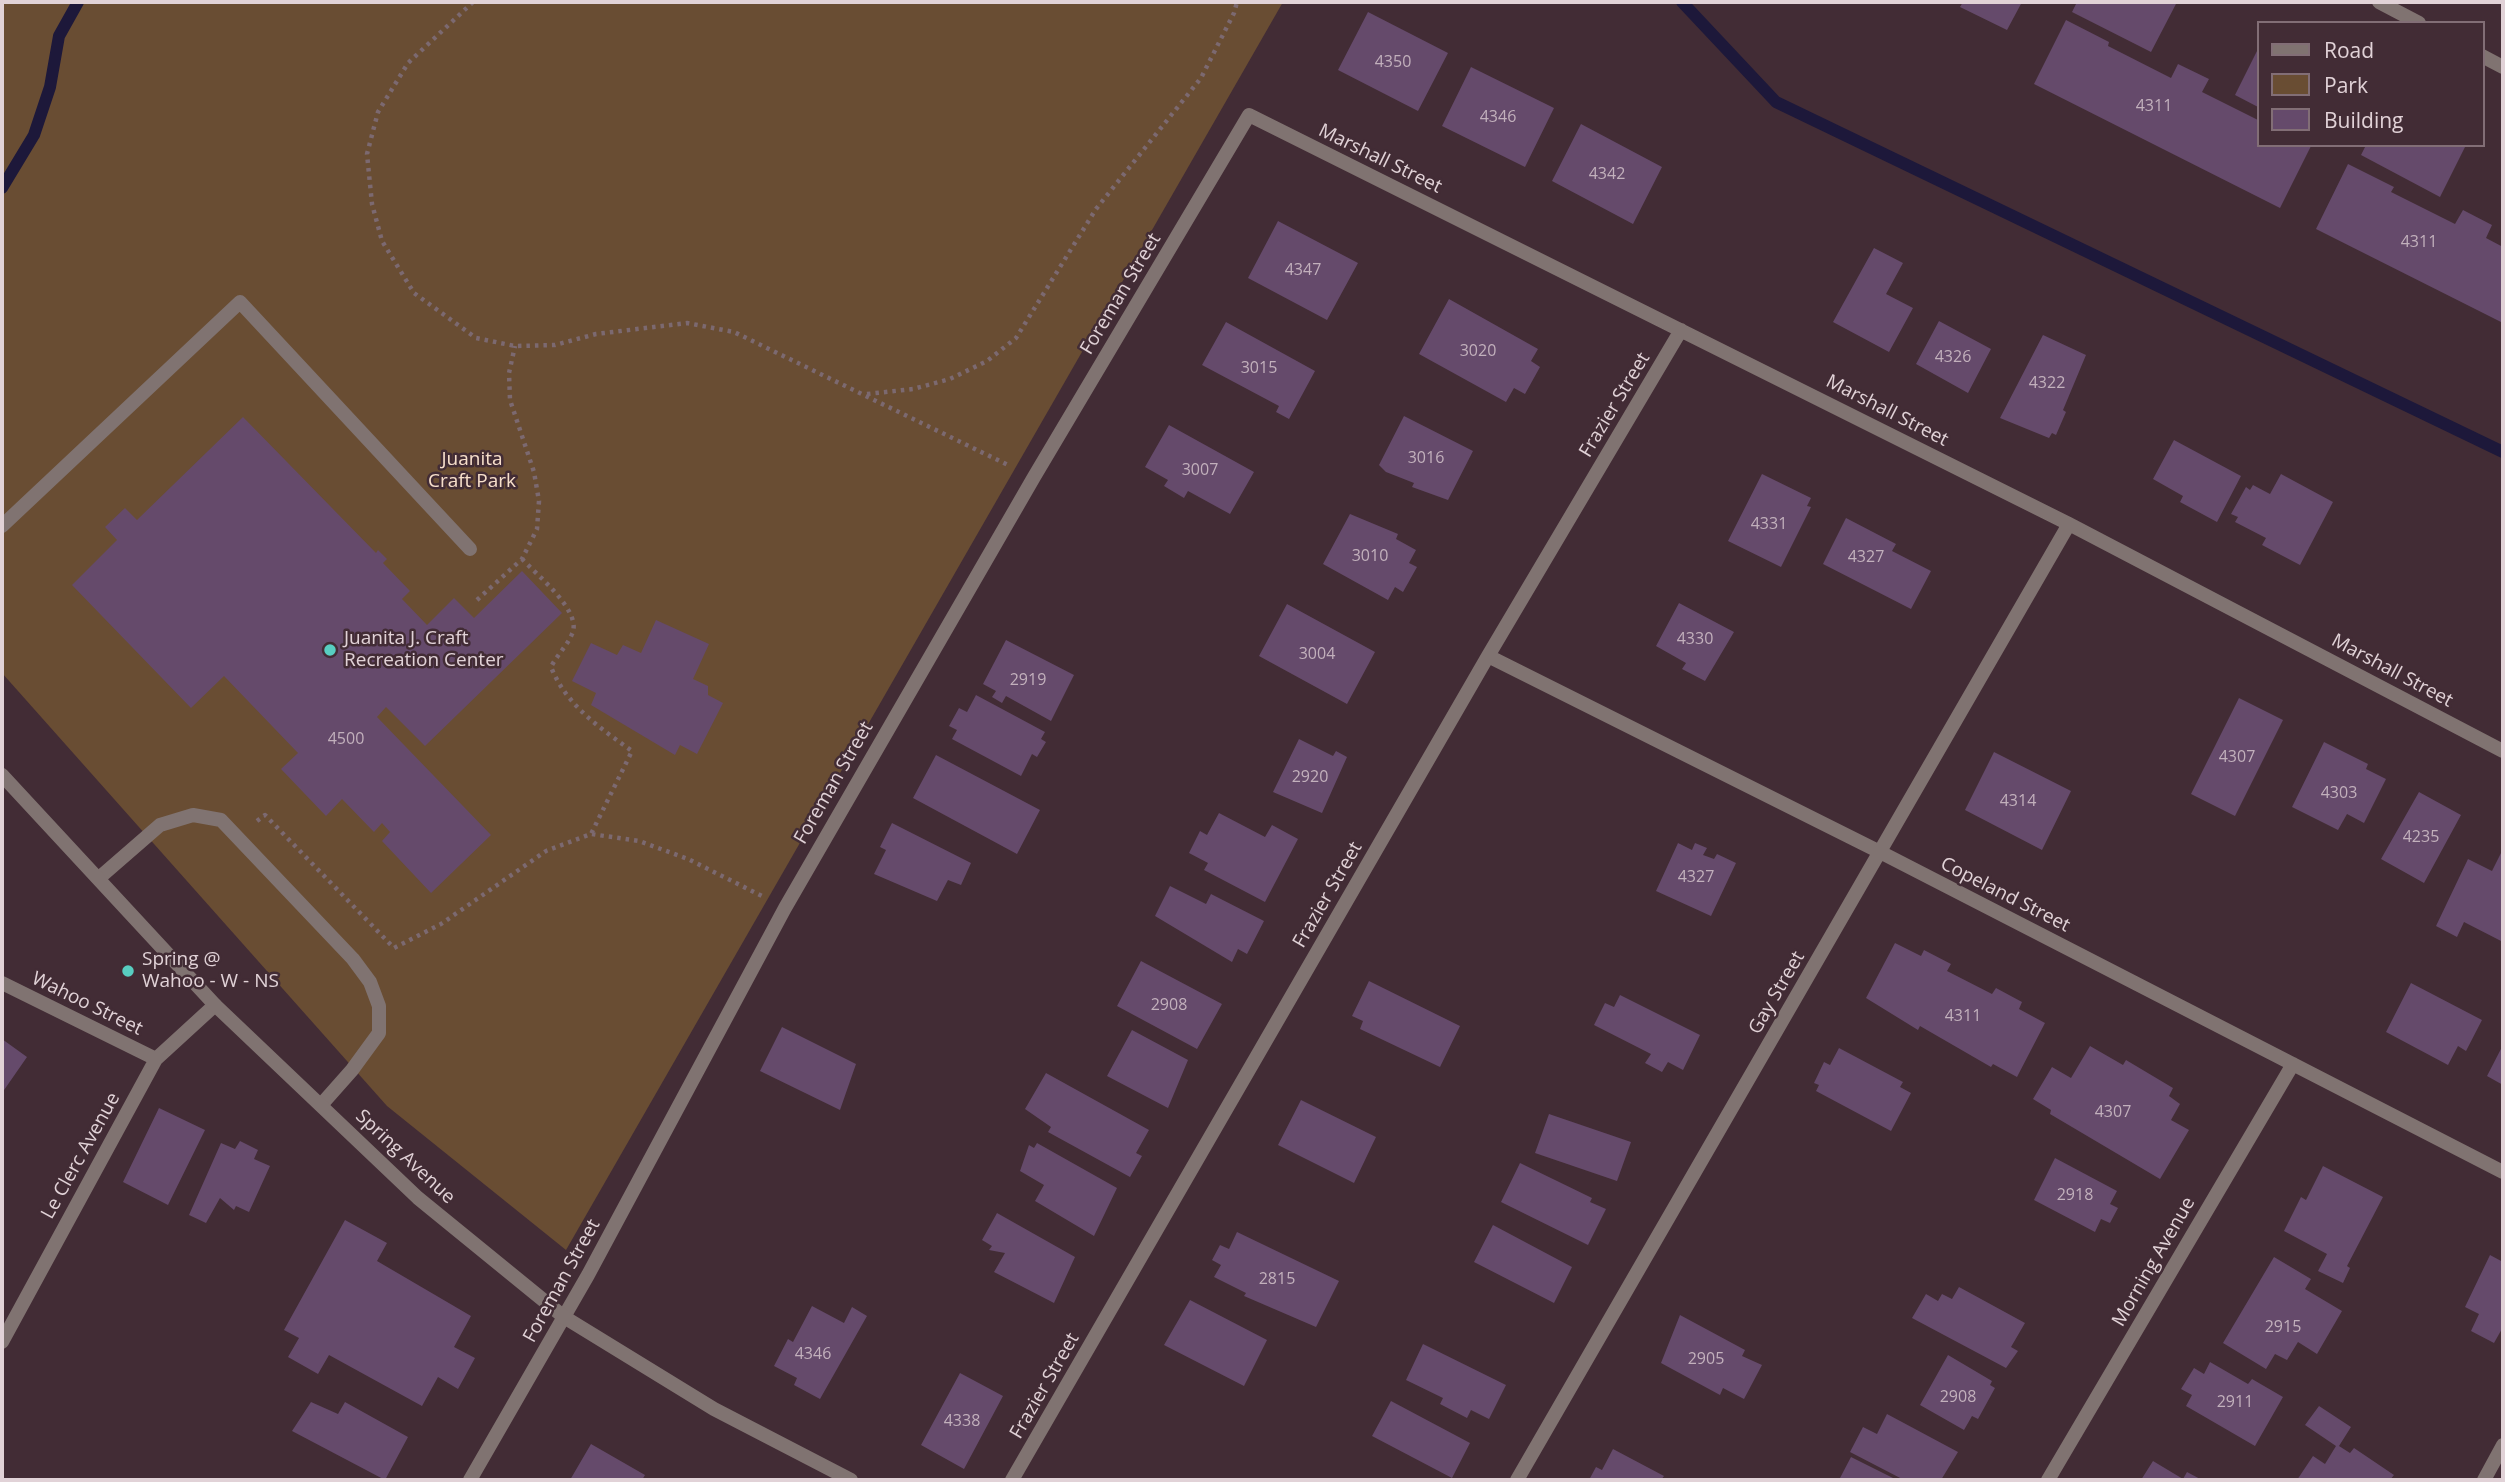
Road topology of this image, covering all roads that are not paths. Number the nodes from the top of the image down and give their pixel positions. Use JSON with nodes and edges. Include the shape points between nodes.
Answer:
{"nodes":[{"id":1,"x":2379,"y":2,"type":"edge"},
{"id":2,"x":2415,"y":21,"type":"edge"},
{"id":3,"x":2484,"y":57,"type":"edge"},
{"id":4,"x":2503,"y":67,"type":"edge"},
{"id":5,"x":1249,"y":115,"type":"joint"},
{"id":6,"x":1681,"y":330,"type":"junction"},
{"id":7,"x":2069,"y":524,"type":"junction"},
{"id":8,"x":2,"y":526,"type":"edge"},
{"id":9,"x":470,"y":549,"type":"dead end"},
{"id":10,"x":1488,"y":656,"type":"junction"},
{"id":11,"x":2503,"y":751,"type":"edge"},
{"id":12,"x":2,"y":775,"type":"edge"},
{"id":13,"x":1880,"y":852,"type":"junction"},
{"id":14,"x":99,"y":878,"type":"junction"},
{"id":15,"x":2,"y":983,"type":"edge"},
{"id":16,"x":215,"y":1005,"type":"junction"},
{"id":17,"x":156,"y":1059,"type":"junction"},
{"id":18,"x":2293,"y":1064,"type":"junction"},
{"id":19,"x":321,"y":1105,"type":"junction"},
{"id":20,"x":2503,"y":1172,"type":"edge"},
{"id":21,"x":564,"y":1317,"type":"junction"},
{"id":22,"x":2,"y":1342,"type":"edge"},
{"id":23,"x":2503,"y":1445,"type":"edge"},
{"id":24,"x":470,"y":1480,"type":"edge"},
{"id":25,"x":851,"y":1480,"type":"edge"},
{"id":26,"x":1012,"y":1480,"type":"edge"},
{"id":27,"x":1517,"y":1480,"type":"edge"},
{"id":28,"x":2048,"y":1480,"type":"edge"},
{"id":29,"x":2484,"y":1480,"type":"edge"}],
"edges":[{"from":1,"to":2,"type":"street"},
{"from":3,"to":4,"type":"street"},
{"from":5,"to":6,"type":"street","name":"Marshall Street"},
{"from":5,"to":21,"type":"street","name":"Foreman Street","via":[[785,908]]},
{"from":6,"to":7,"type":"street","name":"Marshall Street"},
{"from":6,"to":10,"type":"street","name":"Frazier Street"},
{"from":7,"to":11,"type":"street","name":"Marshall Street"},
{"from":7,"to":13,"type":"street","name":"Gay Street"},
{"from":8,"to":9,"type":"street","via":[[240,302]]},
{"from":10,"to":13,"type":"street","name":"Copeland Street"},
{"from":10,"to":26,"type":"street","name":"Frazier Street"},
{"from":12,"to":14,"type":"street","name":"Spring Avenue"},
{"from":13,"to":18,"type":"street","name":"Copeland Street"},
{"from":13,"to":27,"type":"street","name":"Gay Street"},
{"from":14,"to":16,"type":"street","name":"Spring Avenue"},
{"from":14,"to":19,"type":"street","via":[[160,825],[193,815],[221,820],[353,959],[370,982],[379,1006],[379,1032]]},
{"from":15,"to":17,"type":"street","name":"Wahoo Street"},
{"from":16,"to":17,"type":"street","name":"Le Clerc Avenue"},
{"from":16,"to":19,"type":"street","name":"Spring Avenue"},
{"from":17,"to":22,"type":"street","name":"Le Clerc Avenue"},
{"from":18,"to":20,"type":"street","name":"Copeland Street"},
{"from":18,"to":28,"type":"street","name":"Morning Avenue"},
{"from":19,"to":21,"type":"street","name":"Spring Avenue","via":[[418,1198]]},
{"from":21,"to":24,"type":"street","name":"Foreman Street"},
{"from":21,"to":25,"type":"street","name":"Spring Avenue","via":[[714,1409]]},
{"from":23,"to":29,"type":"street"}]}
